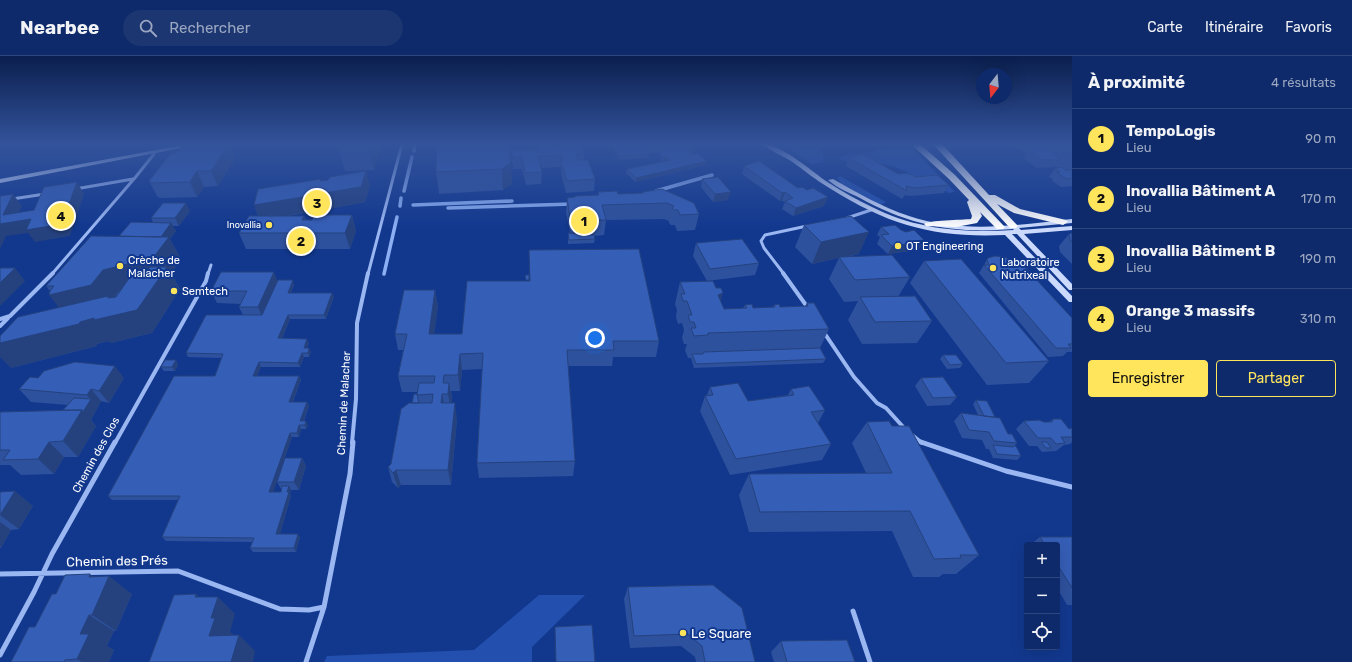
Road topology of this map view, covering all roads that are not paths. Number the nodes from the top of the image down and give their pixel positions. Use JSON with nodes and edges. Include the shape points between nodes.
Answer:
{"nodes":[{"id":1,"x":50,"y":172,"type":"edge"},
{"id":2,"x":139,"y":172,"type":"edge"},
{"id":3,"x":395,"y":172,"type":"edge"},
{"id":4,"x":811,"y":172,"type":"edge"},
{"id":5,"x":946,"y":172,"type":"edge"},
{"id":6,"x":963,"y":172,"type":"edge"},
{"id":7,"x":814,"y":174,"type":"junction"},
{"id":8,"x":134,"y":179,"type":"junction"},
{"id":9,"x":0,"y":181,"type":"edge"},
{"id":10,"x":979,"y":189,"type":"junction"},
{"id":11,"x":71,"y":190,"type":"edge"},
{"id":12,"x":47,"y":194,"type":"edge"},
{"id":13,"x":969,"y":195,"type":"junction"},
{"id":14,"x":8,"y":200,"type":"edge"},
{"id":15,"x":871,"y":210,"type":"junction"},
{"id":16,"x":846,"y":219,"type":"edge"},
{"id":17,"x":1068,"y":222,"type":"edge"},
{"id":18,"x":929,"y":224,"type":"junction"},
{"id":19,"x":809,"y":226,"type":"edge"},
{"id":20,"x":1072,"y":228,"type":"edge"},
{"id":21,"x":1010,"y":230,"type":"junction"},
{"id":22,"x":211,"y":265,"type":"dead end"},
{"id":23,"x":1072,"y":288,"type":"edge"},
{"id":24,"x":1072,"y":300,"type":"edge"},
{"id":25,"x":812,"y":314,"type":"edge"},
{"id":26,"x":10,"y":316,"type":"junction"},
{"id":27,"x":0,"y":319,"type":"edge"},
{"id":28,"x":0,"y":326,"type":"edge"},
{"id":29,"x":820,"y":326,"type":"edge"},
{"id":30,"x":1072,"y":487,"type":"edge"},
{"id":31,"x":42,"y":573,"type":"junction"},
{"id":32,"x":0,"y":574,"type":"edge"},
{"id":33,"x":324,"y":608,"type":"junction"},
{"id":34,"x":853,"y":611,"type":"dead end"},
{"id":35,"x":0,"y":655,"type":"edge"},
{"id":36,"x":306,"y":662,"type":"edge"},
{"id":37,"x":870,"y":662,"type":"edge"}],
"edges":[{"from":1,"to":9,"type":"main road"},
{"from":2,"to":8,"type":"street"},
{"from":3,"to":33,"type":"street","name":"Chemin de Malacher","via":[[357,323],[356,399],[350,474]]},
{"from":4,"to":7,"type":"main road"},
{"from":5,"to":13,"type":"highway"},
{"from":6,"to":10,"type":"highway"},
{"from":7,"to":15,"type":"main road"},
{"from":7,"to":18,"type":"main road","via":[[907,218]]},
{"from":8,"to":11,"type":"street"},
{"from":8,"to":26,"type":"street","via":[[53,272]]},
{"from":10,"to":17,"type":"highway","via":[[1017,211]]},
{"from":10,"to":21,"type":"highway"},
{"from":12,"to":14,"type":"street"},
{"from":13,"to":18,"type":"highway","via":[[977,219],[956,224]]},
{"from":13,"to":21,"type":"highway"},
{"from":15,"to":16,"type":"street"},
{"from":15,"to":21,"type":"main road","via":[[898,222],[931,231],[962,234]]},
{"from":17,"to":21,"type":"main road"},
{"from":18,"to":21,"type":"main road"},
{"from":19,"to":25,"type":"street","via":[[765,234],[761,241]]},
{"from":20,"to":21,"type":"main road"},
{"from":21,"to":23,"type":"main road"},
{"from":21,"to":24,"type":"main road"},
{"from":22,"to":31,"type":"street","name":"Chemin des Clos","via":[[206,281]]},
{"from":26,"to":27,"type":"street"},
{"from":26,"to":28,"type":"street"},
{"from":29,"to":30,"type":"street","via":[[854,377],[922,443],[1006,471]]},
{"from":31,"to":32,"type":"street","name":"Chemin des Prés"},
{"from":31,"to":33,"type":"street","name":"Chemin des Prés","via":[[178,571],[280,609]]},
{"from":31,"to":35,"type":"street","name":"Chemin des Clos"},
{"from":33,"to":36,"type":"street","name":"Chemin de Malacher"},
{"from":34,"to":37,"type":"street"}]}
